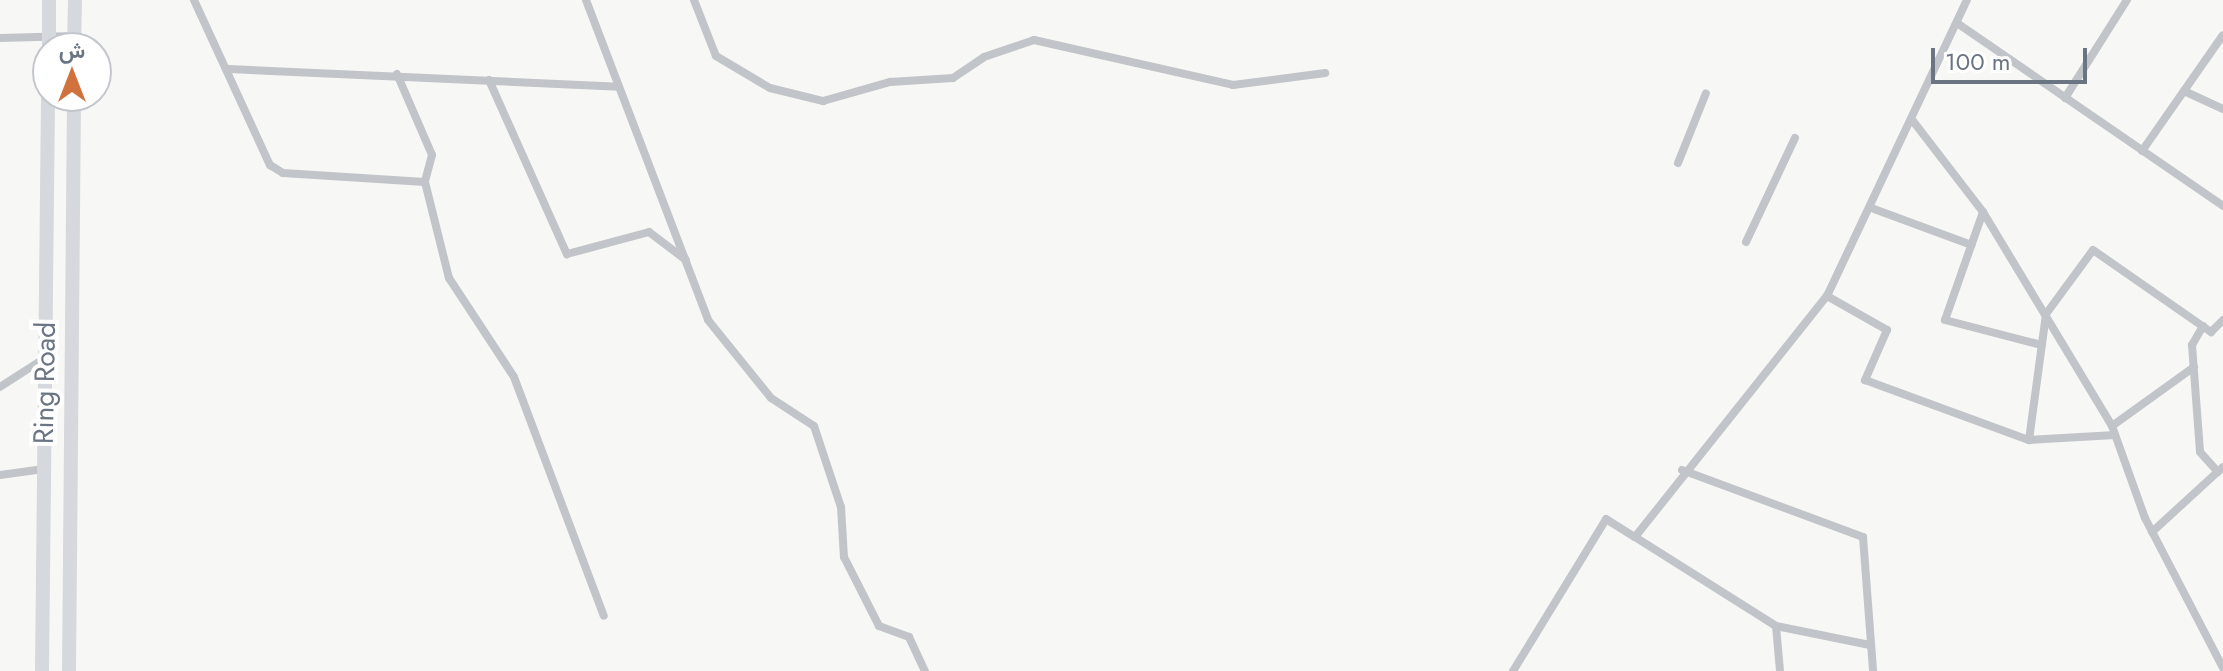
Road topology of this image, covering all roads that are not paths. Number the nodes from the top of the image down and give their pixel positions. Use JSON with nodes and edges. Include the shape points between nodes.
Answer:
{"nodes":[{"id":1,"x":49,"y":0,"type":"edge"},
{"id":2,"x":75,"y":0,"type":"edge"},
{"id":3,"x":194,"y":0,"type":"edge"},
{"id":4,"x":586,"y":0,"type":"edge"},
{"id":5,"x":694,"y":0,"type":"edge"},
{"id":6,"x":1967,"y":0,"type":"edge"},
{"id":7,"x":2127,"y":0,"type":"edge"},
{"id":8,"x":1957,"y":23,"type":"junction"},
{"id":9,"x":49,"y":32,"type":"edge"},
{"id":10,"x":74,"y":32,"type":"edge"},
{"id":11,"x":2223,"y":35,"type":"edge"},
{"id":12,"x":0,"y":38,"type":"edge"},
{"id":13,"x":32,"y":41,"type":"edge"},
{"id":14,"x":229,"y":69,"type":"junction"},
{"id":15,"x":1325,"y":73,"type":"dead end"},
{"id":16,"x":397,"y":74,"type":"junction"},
{"id":17,"x":489,"y":80,"type":"junction"},
{"id":18,"x":619,"y":87,"type":"junction"},
{"id":19,"x":2184,"y":91,"type":"junction"},
{"id":20,"x":1706,"y":93,"type":"dead end"},
{"id":21,"x":2065,"y":98,"type":"junction"},
{"id":22,"x":2223,"y":109,"type":"edge"},
{"id":23,"x":48,"y":112,"type":"edge"},
{"id":24,"x":74,"y":112,"type":"edge"},
{"id":25,"x":1913,"y":121,"type":"junction"},
{"id":26,"x":1795,"y":138,"type":"dead end"},
{"id":27,"x":2142,"y":151,"type":"junction"},
{"id":28,"x":1678,"y":163,"type":"dead end"},
{"id":29,"x":425,"y":182,"type":"junction"},
{"id":30,"x":2223,"y":206,"type":"edge"},
{"id":31,"x":1874,"y":209,"type":"junction"},
{"id":32,"x":1983,"y":212,"type":"junction"},
{"id":33,"x":1746,"y":242,"type":"dead end"},
{"id":34,"x":1972,"y":245,"type":"junction"},
{"id":35,"x":690,"y":263,"type":"junction"},
{"id":36,"x":1827,"y":296,"type":"junction"},
{"id":37,"x":2046,"y":314,"type":"junction"},
{"id":38,"x":2223,"y":320,"type":"edge"},
{"id":39,"x":2203,"y":326,"type":"junction"},
{"id":40,"x":2042,"y":345,"type":"junction"},
{"id":41,"x":45,"y":358,"type":"junction"},
{"id":42,"x":2194,"y":367,"type":"junction"},
{"id":43,"x":0,"y":387,"type":"edge"},
{"id":44,"x":2113,"y":430,"type":"junction"},
{"id":45,"x":2029,"y":440,"type":"junction"},
{"id":46,"x":44,"y":469,"type":"junction"},
{"id":47,"x":2220,"y":469,"type":"edge"},
{"id":48,"x":1682,"y":470,"type":"junction"},
{"id":49,"x":0,"y":475,"type":"edge"},
{"id":50,"x":2152,"y":532,"type":"junction"},
{"id":51,"x":1635,"y":537,"type":"junction"},
{"id":52,"x":604,"y":616,"type":"dead end"},
{"id":53,"x":1776,"y":626,"type":"junction"},
{"id":54,"x":1870,"y":645,"type":"junction"},
{"id":55,"x":2223,"y":668,"type":"edge"},
{"id":56,"x":42,"y":671,"type":"edge"},
{"id":57,"x":69,"y":671,"type":"edge"},
{"id":58,"x":925,"y":671,"type":"edge"},
{"id":59,"x":1513,"y":671,"type":"edge"},
{"id":60,"x":1780,"y":671,"type":"edge"},
{"id":61,"x":1873,"y":671,"type":"edge"}],
"edges":[{"from":1,"to":9,"type":"main road"},
{"from":2,"to":10,"type":"main road"},
{"from":3,"to":14,"type":"street","via":[[195,16]]},
{"from":4,"to":18,"type":"street"},
{"from":5,"to":15,"type":"street","via":[[716,56],[770,88],[823,101],[904,79],[953,78],[1034,40],[1233,85]]},
{"from":6,"to":8,"type":"street"},
{"from":7,"to":21,"type":"street"},
{"from":8,"to":21,"type":"street"},
{"from":8,"to":25,"type":"street"},
{"from":11,"to":19,"type":"street"},
{"from":12,"to":13,"type":"street"},
{"from":14,"to":16,"type":"street"},
{"from":14,"to":29,"type":"street","via":[[270,165],[283,173]]},
{"from":16,"to":17,"type":"street"},
{"from":16,"to":29,"type":"street","via":[[432,155]]},
{"from":17,"to":18,"type":"street"},
{"from":17,"to":35,"type":"street","via":[[567,254],[649,232],[664,237]]},
{"from":18,"to":35,"type":"street"},
{"from":19,"to":22,"type":"street"},
{"from":19,"to":27,"type":"street"},
{"from":20,"to":28,"type":"street"},
{"from":21,"to":27,"type":"street"},
{"from":23,"to":41,"type":"main road","name":"Ring Road"},
{"from":24,"to":57,"type":"main road","name":"Ring Road"},
{"from":25,"to":31,"type":"street"},
{"from":25,"to":32,"type":"street"},
{"from":26,"to":33,"type":"street"},
{"from":27,"to":30,"type":"street"},
{"from":29,"to":52,"type":"street","via":[[449,278],[514,377]]},
{"from":31,"to":34,"type":"street"},
{"from":31,"to":36,"type":"street"},
{"from":32,"to":34,"type":"street"},
{"from":32,"to":37,"type":"street"},
{"from":34,"to":40,"type":"street","via":[[1945,320]]},
{"from":35,"to":58,"type":"street","via":[[708,320],[771,398],[814,426],[841,507],[844,557],[879,626],[909,637]]},
{"from":36,"to":45,"type":"street","via":[[1887,330],[1865,380]]},
{"from":36,"to":48,"type":"street"},
{"from":37,"to":39,"type":"street","via":[[2093,250]]},
{"from":37,"to":40,"type":"street"},
{"from":37,"to":44,"type":"street"},
{"from":38,"to":39,"type":"street","via":[[2211,332]]},
{"from":39,"to":42,"type":"street","via":[[2192,345]]},
{"from":40,"to":45,"type":"street"},
{"from":41,"to":43,"type":"street"},
{"from":41,"to":46,"type":"main road","name":"Ring Road"},
{"from":42,"to":44,"type":"street"},
{"from":42,"to":47,"type":"street","via":[[2200,452]]},
{"from":44,"to":45,"type":"street"},
{"from":44,"to":50,"type":"street"},
{"from":46,"to":49,"type":"street"},
{"from":46,"to":56,"type":"main road","name":"Ring Road"},
{"from":47,"to":50,"type":"street"},
{"from":48,"to":51,"type":"street"},
{"from":48,"to":54,"type":"street","via":[[1863,537]]},
{"from":50,"to":55,"type":"street"},
{"from":51,"to":53,"type":"street"},
{"from":51,"to":59,"type":"street","via":[[1606,519]]},
{"from":53,"to":54,"type":"street"},
{"from":53,"to":60,"type":"street"},
{"from":54,"to":61,"type":"street"}]}
